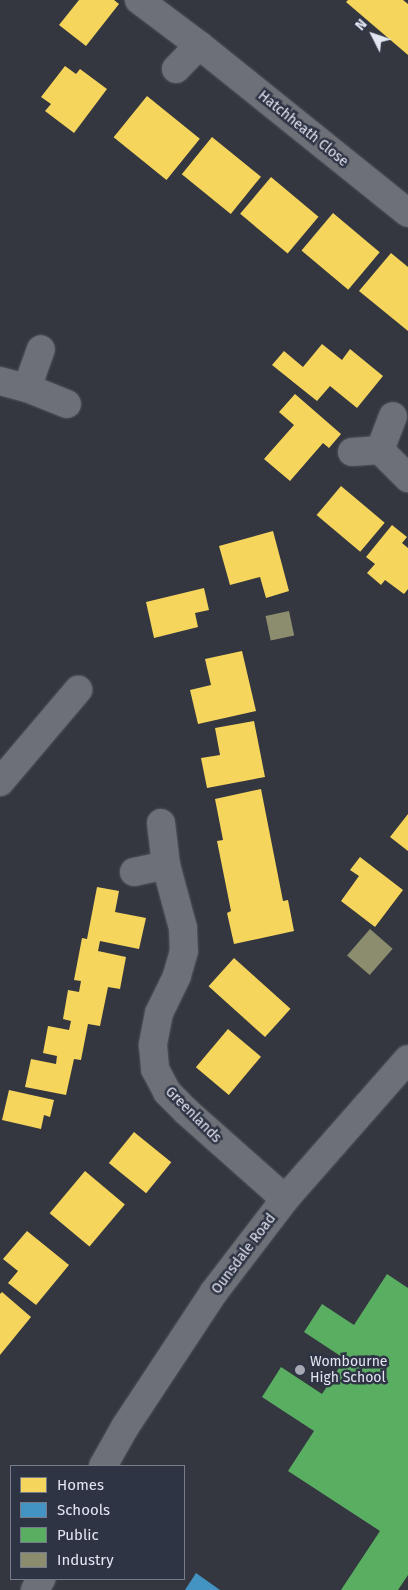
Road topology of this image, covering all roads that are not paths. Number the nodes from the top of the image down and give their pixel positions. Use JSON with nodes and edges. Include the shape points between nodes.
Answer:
{"nodes":[{"id":1,"x":139,"y":0,"type":"edge"},
{"id":2,"x":199,"y":45,"type":"junction"},
{"id":3,"x":176,"y":69,"type":"dead end"},
{"id":4,"x":408,"y":213,"type":"edge"},
{"id":5,"x":41,"y":349,"type":"dead end"},
{"id":6,"x":0,"y":381,"type":"edge"},
{"id":7,"x":27,"y":388,"type":"junction"},
{"id":8,"x":67,"y":404,"type":"dead end"},
{"id":9,"x":393,"y":416,"type":"dead end"},
{"id":10,"x":380,"y":450,"type":"junction"},
{"id":11,"x":352,"y":452,"type":"dead end"},
{"id":12,"x":408,"y":478,"type":"edge"},
{"id":13,"x":78,"y":690,"type":"dead end"},
{"id":14,"x":0,"y":782,"type":"edge"},
{"id":15,"x":161,"y":822,"type":"dead end"},
{"id":16,"x":166,"y":865,"type":"junction"},
{"id":17,"x":134,"y":872,"type":"dead end"},
{"id":18,"x":408,"y":1059,"type":"edge"},
{"id":19,"x":285,"y":1199,"type":"junction"},
{"id":20,"x":104,"y":1465,"type":"edge"}],
"edges":[{"from":1,"to":2,"type":"street","name":"Hatchheath Close"},
{"from":2,"to":3,"type":"street"},
{"from":2,"to":4,"type":"street","name":"Hatchheath Close"},
{"from":5,"to":7,"type":"street"},
{"from":6,"to":7,"type":"street"},
{"from":7,"to":8,"type":"street"},
{"from":9,"to":10,"type":"street"},
{"from":10,"to":11,"type":"street"},
{"from":10,"to":12,"type":"street"},
{"from":13,"to":14,"type":"street"},
{"from":15,"to":16,"type":"street","name":"Greenlands"},
{"from":16,"to":17,"type":"street"},
{"from":16,"to":19,"type":"street","name":"Greenlands","via":[[183,928],[184,951],[158,1013],[152,1045],[155,1069],[167,1092],[180,1106]]},
{"from":18,"to":19,"type":"street","name":"Ounsdale Road"},
{"from":19,"to":20,"type":"street","name":"Ounsdale Road","via":[[205,1305]]}]}
